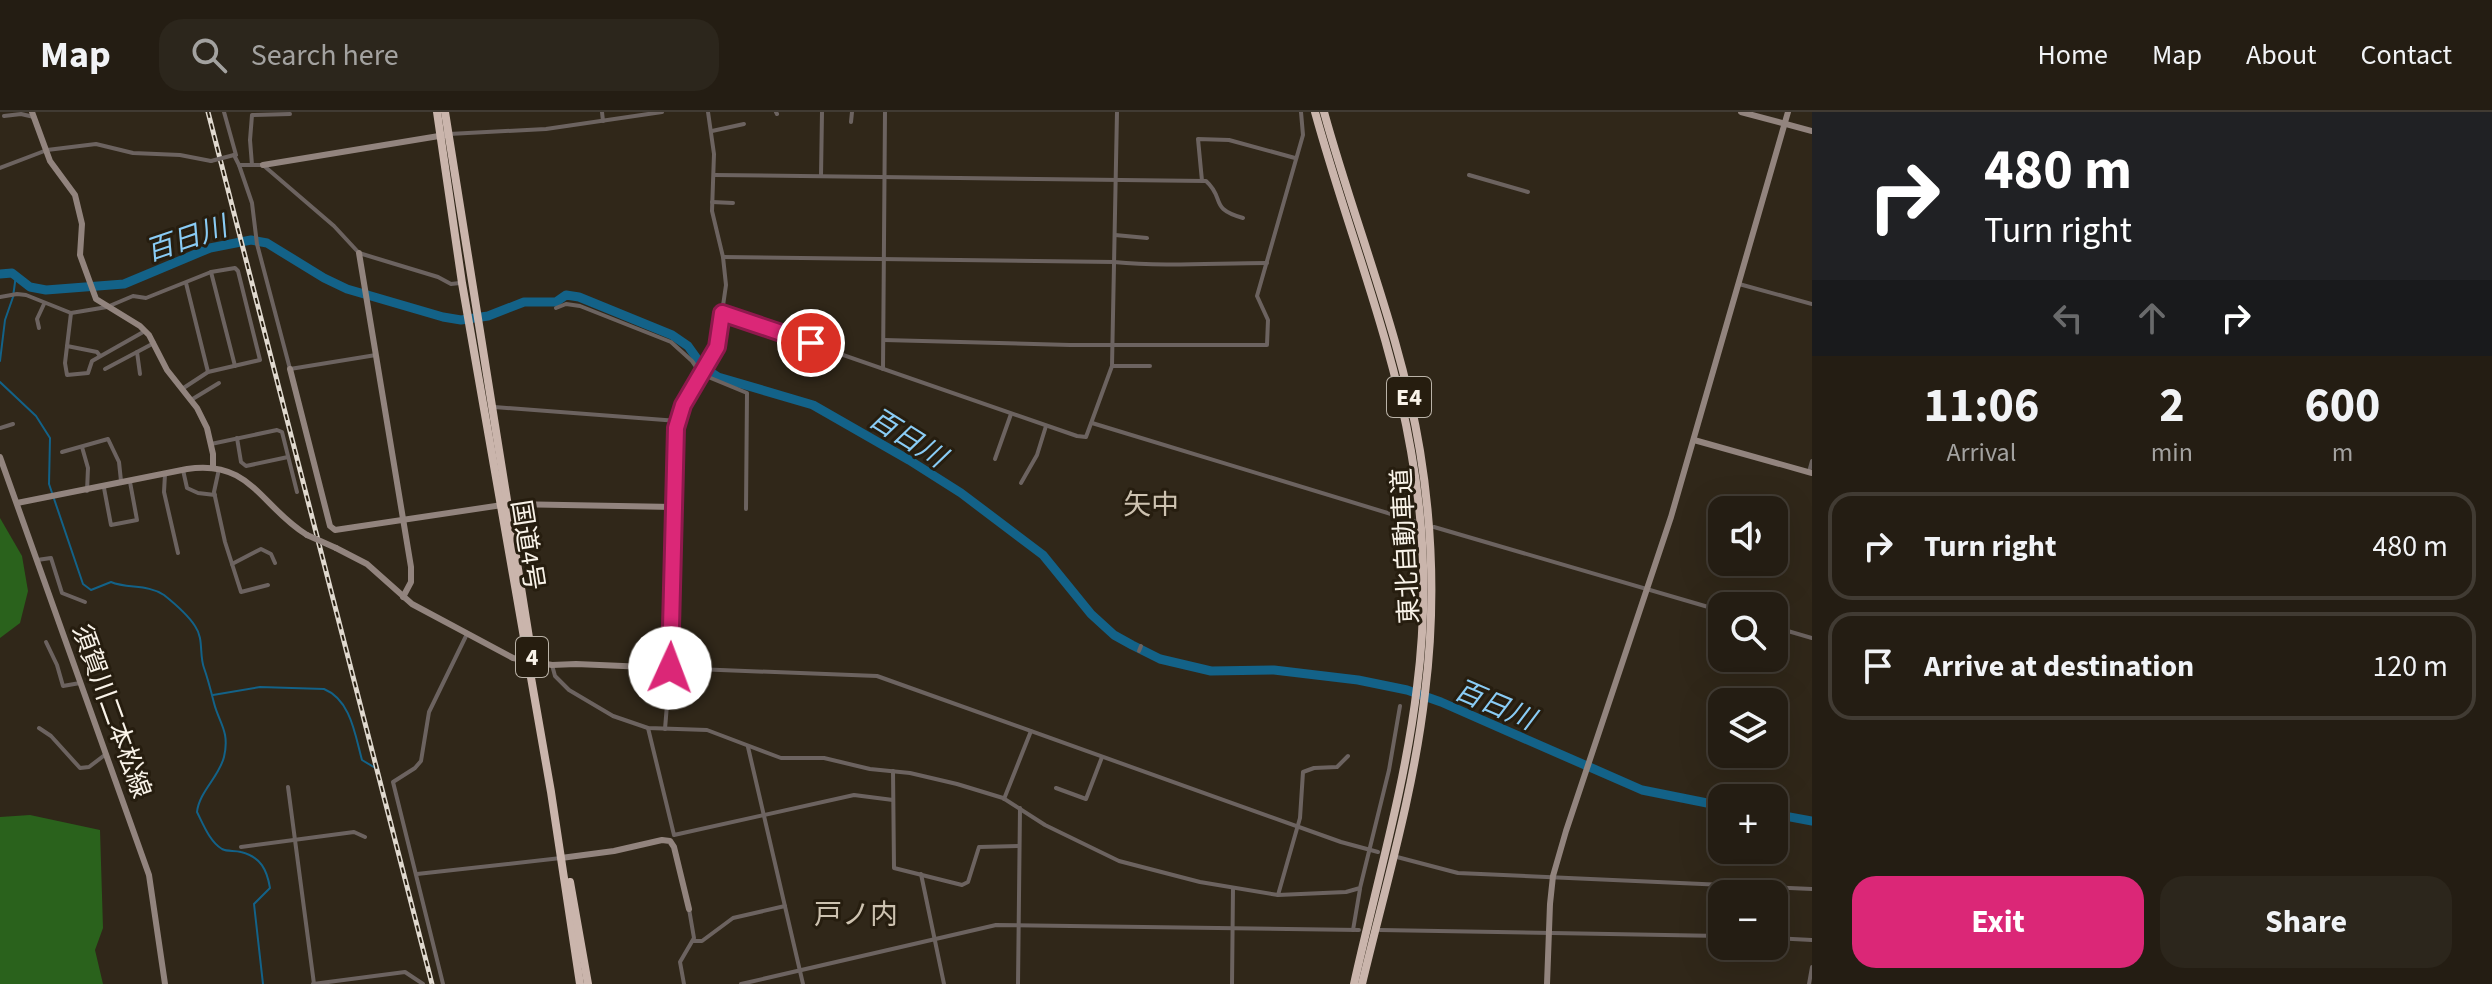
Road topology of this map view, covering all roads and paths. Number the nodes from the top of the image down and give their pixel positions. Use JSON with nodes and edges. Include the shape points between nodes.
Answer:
{"nodes":[{"id":1,"x":224,"y":112,"type":"edge"},
{"id":2,"x":437,"y":112,"type":"edge"},
{"id":3,"x":445,"y":112,"type":"edge"},
{"id":4,"x":602,"y":112,"type":"edge"},
{"id":5,"x":662,"y":112,"type":"edge"},
{"id":6,"x":708,"y":112,"type":"edge"},
{"id":7,"x":822,"y":112,"type":"edge"},
{"id":8,"x":852,"y":112,"type":"edge"},
{"id":9,"x":885,"y":112,"type":"edge"},
{"id":10,"x":1117,"y":112,"type":"edge"},
{"id":11,"x":1301,"y":112,"type":"edge"},
{"id":12,"x":1315,"y":112,"type":"edge"},
{"id":13,"x":1324,"y":112,"type":"edge"},
{"id":14,"x":1741,"y":112,"type":"edge"},
{"id":15,"x":1788,"y":112,"type":"edge"},
{"id":16,"x":33,"y":114,"type":"edge"},
{"id":17,"x":290,"y":114,"type":"dead end"},
{"id":18,"x":4,"y":116,"type":"dead end"},
{"id":19,"x":603,"y":121,"type":"junction"},
{"id":20,"x":851,"y":122,"type":"dead end"},
{"id":21,"x":1785,"y":123,"type":"junction"},
{"id":22,"x":744,"y":124,"type":"dead end"},
{"id":23,"x":712,"y":131,"type":"junction"},
{"id":24,"x":1812,"y":131,"type":"edge"},
{"id":25,"x":445,"y":135,"type":"junction"},
{"id":26,"x":47,"y":150,"type":"junction"},
{"id":27,"x":235,"y":155,"type":"junction"},
{"id":28,"x":1296,"y":158,"type":"junction"},
{"id":29,"x":239,"y":165,"type":"junction"},
{"id":30,"x":252,"y":165,"type":"junction"},
{"id":31,"x":263,"y":165,"type":"junction"},
{"id":32,"x":0,"y":168,"type":"edge"},
{"id":33,"x":714,"y":175,"type":"junction"},
{"id":34,"x":1469,"y":175,"type":"dead end"},
{"id":35,"x":821,"y":176,"type":"junction"},
{"id":36,"x":884,"y":177,"type":"junction"},
{"id":37,"x":1116,"y":180,"type":"junction"},
{"id":38,"x":1202,"y":181,"type":"junction"},
{"id":39,"x":1528,"y":192,"type":"dead end"},
{"id":40,"x":712,"y":202,"type":"junction"},
{"id":41,"x":733,"y":203,"type":"dead end"},
{"id":42,"x":1243,"y":218,"type":"dead end"},
{"id":43,"x":1115,"y":235,"type":"junction"},
{"id":44,"x":1147,"y":238,"type":"dead end"},
{"id":45,"x":359,"y":253,"type":"junction"},
{"id":46,"x":723,"y":257,"type":"junction"},
{"id":47,"x":884,"y":258,"type":"junction"},
{"id":48,"x":1114,"y":262,"type":"junction"},
{"id":49,"x":1267,"y":263,"type":"junction"},
{"id":50,"x":211,"y":272,"type":"junction"},
{"id":51,"x":186,"y":283,"type":"junction"},
{"id":52,"x":462,"y":283,"type":"junction"},
{"id":53,"x":1739,"y":284,"type":"junction"},
{"id":54,"x":0,"y":297,"type":"edge"},
{"id":55,"x":44,"y":304,"type":"junction"},
{"id":56,"x":1812,"y":304,"type":"edge"},
{"id":57,"x":107,"y":307,"type":"junction"},
{"id":58,"x":556,"y":308,"type":"dead end"},
{"id":59,"x":71,"y":313,"type":"junction"},
{"id":60,"x":722,"y":313,"type":"junction"},
{"id":61,"x":39,"y":328,"type":"dead end"},
{"id":62,"x":145,"y":331,"type":"junction"},
{"id":63,"x":475,"y":331,"type":"junction"},
{"id":64,"x":884,"y":340,"type":"junction"},
{"id":65,"x":154,"y":343,"type":"junction"},
{"id":66,"x":1114,"y":344,"type":"junction"},
{"id":67,"x":67,"y":346,"type":"junction"},
{"id":68,"x":137,"y":352,"type":"junction"},
{"id":69,"x":376,"y":355,"type":"junction"},
{"id":70,"x":100,"y":356,"type":"junction"},
{"id":71,"x":235,"y":366,"type":"junction"},
{"id":72,"x":1112,"y":366,"type":"junction"},
{"id":73,"x":1150,"y":366,"type":"dead end"},
{"id":74,"x":105,"y":369,"type":"dead end"},
{"id":75,"x":290,"y":369,"type":"junction"},
{"id":76,"x":883,"y":369,"type":"junction"},
{"id":77,"x":208,"y":372,"type":"junction"},
{"id":78,"x":702,"y":373,"type":"junction"},
{"id":79,"x":140,"y":374,"type":"dead end"},
{"id":80,"x":219,"y":383,"type":"dead end"},
{"id":81,"x":182,"y":389,"type":"junction"},
{"id":82,"x":191,"y":400,"type":"junction"},
{"id":83,"x":494,"y":407,"type":"junction"},
{"id":84,"x":1011,"y":414,"type":"junction"},
{"id":85,"x":678,"y":421,"type":"junction"},
{"id":86,"x":1092,"y":423,"type":"junction"},
{"id":87,"x":13,"y":424,"type":"dead end"},
{"id":88,"x":1046,"y":426,"type":"junction"},
{"id":89,"x":0,"y":428,"type":"edge"},
{"id":90,"x":237,"y":438,"type":"junction"},
{"id":91,"x":1694,"y":440,"type":"junction"},
{"id":92,"x":211,"y":444,"type":"junction"},
{"id":93,"x":82,"y":447,"type":"junction"},
{"id":94,"x":62,"y":452,"type":"dead end"},
{"id":95,"x":0,"y":457,"type":"edge"},
{"id":96,"x":288,"y":457,"type":"junction"},
{"id":97,"x":995,"y":459,"type":"dead end"},
{"id":98,"x":1812,"y":461,"type":"edge"},
{"id":99,"x":216,"y":468,"type":"junction"},
{"id":100,"x":183,"y":470,"type":"junction"},
{"id":101,"x":1810,"y":472,"type":"edge"},
{"id":102,"x":165,"y":474,"type":"junction"},
{"id":103,"x":130,"y":482,"type":"junction"},
{"id":104,"x":121,"y":483,"type":"junction"},
{"id":105,"x":1021,"y":483,"type":"dead end"},
{"id":106,"x":104,"y":488,"type":"junction"},
{"id":107,"x":87,"y":491,"type":"junction"},
{"id":108,"x":297,"y":492,"type":"dead end"},
{"id":109,"x":215,"y":495,"type":"junction"},
{"id":110,"x":17,"y":503,"type":"junction"},
{"id":111,"x":505,"y":505,"type":"junction"},
{"id":112,"x":674,"y":507,"type":"junction"},
{"id":113,"x":746,"y":509,"type":"dead end"},
{"id":114,"x":403,"y":519,"type":"junction"},
{"id":115,"x":1414,"y":521,"type":"dead end"},
{"id":116,"x":1434,"y":527,"type":"dead end"},
{"id":117,"x":178,"y":553,"type":"dead end"},
{"id":118,"x":37,"y":560,"type":"junction"},
{"id":119,"x":275,"y":563,"type":"dead end"},
{"id":120,"x":232,"y":564,"type":"junction"},
{"id":121,"x":268,"y":585,"type":"dead end"},
{"id":122,"x":1648,"y":589,"type":"junction"},
{"id":123,"x":403,"y":597,"type":"junction"},
{"id":124,"x":85,"y":602,"type":"dead end"},
{"id":125,"x":1708,"y":607,"type":"edge"},
{"id":126,"x":1788,"y":631,"type":"edge"},
{"id":127,"x":467,"y":634,"type":"junction"},
{"id":128,"x":1812,"y":638,"type":"edge"},
{"id":129,"x":46,"y":642,"type":"dead end"},
{"id":130,"x":530,"y":662,"type":"junction"},
{"id":131,"x":552,"y":665,"type":"junction"},
{"id":132,"x":670,"y":668,"type":"junction"},
{"id":133,"x":80,"y":683,"type":"junction"},
{"id":134,"x":1421,"y":691,"type":"junction"},
{"id":135,"x":1400,"y":706,"type":"dead end"},
{"id":136,"x":1419,"y":709,"type":"junction"},
{"id":137,"x":39,"y":728,"type":"dead end"},
{"id":138,"x":648,"y":728,"type":"junction"},
{"id":139,"x":665,"y":729,"type":"junction"},
{"id":140,"x":1031,"y":731,"type":"junction"},
{"id":141,"x":748,"y":747,"type":"junction"},
{"id":142,"x":106,"y":754,"type":"junction"},
{"id":143,"x":1348,"y":756,"type":"dead end"},
{"id":144,"x":1102,"y":757,"type":"junction"},
{"id":145,"x":893,"y":771,"type":"junction"},
{"id":146,"x":288,"y":787,"type":"dead end"},
{"id":147,"x":1056,"y":788,"type":"dead end"},
{"id":148,"x":1004,"y":799,"type":"junction"},
{"id":149,"x":893,"y":800,"type":"junction"},
{"id":150,"x":1020,"y":808,"type":"junction"},
{"id":151,"x":764,"y":815,"type":"junction"},
{"id":152,"x":1298,"y":826,"type":"junction"},
{"id":153,"x":365,"y":837,"type":"dead end"},
{"id":154,"x":672,"y":838,"type":"junction"},
{"id":155,"x":295,"y":840,"type":"junction"},
{"id":156,"x":1019,"y":846,"type":"junction"},
{"id":157,"x":241,"y":847,"type":"dead end"},
{"id":158,"x":1370,"y":851,"type":"junction"},
{"id":159,"x":1378,"y":852,"type":"dead end"},
{"id":160,"x":1397,"y":857,"type":"dead end"},
{"id":161,"x":563,"y":858,"type":"junction"},
{"id":162,"x":417,"y":874,"type":"junction"},
{"id":163,"x":921,"y":874,"type":"junction"},
{"id":164,"x":1553,"y":876,"type":"junction"},
{"id":165,"x":1233,"y":888,"type":"junction"},
{"id":166,"x":1360,"y":888,"type":"junction"},
{"id":167,"x":1812,"y":889,"type":"edge"},
{"id":168,"x":1278,"y":895,"type":"junction"},
{"id":169,"x":785,"y":906,"type":"junction"},
{"id":170,"x":689,"y":909,"type":"joint"},
{"id":171,"x":1019,"y":925,"type":"junction"},
{"id":172,"x":1231,"y":928,"type":"junction"},
{"id":173,"x":1380,"y":930,"type":"dead end"},
{"id":174,"x":1548,"y":933,"type":"junction"},
{"id":175,"x":1708,"y":936,"type":"edge"},
{"id":176,"x":935,"y":938,"type":"junction"},
{"id":177,"x":1788,"y":939,"type":"edge"},
{"id":178,"x":1812,"y":940,"type":"edge"},
{"id":179,"x":693,"y":941,"type":"junction"},
{"id":180,"x":1812,"y":967,"type":"edge"},
{"id":181,"x":800,"y":970,"type":"junction"},
{"id":182,"x":359,"y":981,"type":"edge"},
{"id":183,"x":165,"y":984,"type":"edge"},
{"id":184,"x":314,"y":984,"type":"edge"},
{"id":185,"x":423,"y":984,"type":"edge"},
{"id":186,"x":443,"y":984,"type":"edge"},
{"id":187,"x":580,"y":984,"type":"edge"},
{"id":188,"x":588,"y":984,"type":"edge"},
{"id":189,"x":684,"y":984,"type":"edge"},
{"id":190,"x":741,"y":984,"type":"edge"},
{"id":191,"x":803,"y":984,"type":"edge"},
{"id":192,"x":944,"y":984,"type":"edge"},
{"id":193,"x":1018,"y":984,"type":"edge"},
{"id":194,"x":1232,"y":984,"type":"edge"},
{"id":195,"x":1354,"y":984,"type":"edge"},
{"id":196,"x":1362,"y":984,"type":"edge"},
{"id":197,"x":1547,"y":984,"type":"edge"},
{"id":198,"x":1809,"y":984,"type":"edge"}],
"edges":[{"from":1,"to":27,"type":"street"},
{"from":2,"to":25,"type":"highway","name":"国道4号","number":"4"},
{"from":3,"to":25,"type":"highway","name":"国道4号","number":"4"},
{"from":4,"to":19,"type":"street"},
{"from":5,"to":19,"type":"street"},
{"from":6,"to":23,"type":"street"},
{"from":7,"to":35,"type":"street"},
{"from":8,"to":20,"type":"street"},
{"from":9,"to":36,"type":"street"},
{"from":10,"to":37,"type":"street"},
{"from":11,"to":28,"type":"street","via":[[1304,127]]},
{"from":12,"to":134,"type":"highway","name":"東北自動車道","number":"E4","via":[[1384,337],[1412,453],[1422,569]]},
{"from":13,"to":134,"type":"highway","name":"東北自動車道","number":"E4","via":[[1392,334],[1420,450],[1431,591]]},
{"from":14,"to":21,"type":"street"},
{"from":15,"to":21,"type":"street"},
{"from":16,"to":18,"type":"street"},
{"from":16,"to":26,"type":"street"},
{"from":17,"to":30,"type":"street","via":[[252,115]]},
{"from":19,"to":25,"type":"street"},
{"from":21,"to":24,"type":"street"},
{"from":21,"to":53,"type":"street"},
{"from":22,"to":23,"type":"street"},
{"from":23,"to":33,"type":"street"},
{"from":25,"to":31,"type":"street"},
{"from":25,"to":52,"type":"highway","name":"国道4号","number":"4"},
{"from":25,"to":63,"type":"highway","name":"国道4号","number":"4","via":[[477,313]]},
{"from":26,"to":27,"type":"street","bridge":true,"via":[[96,144],[211,161]]},
{"from":26,"to":32,"type":"street"},
{"from":26,"to":57,"type":"street","via":[[75,195],[82,224],[80,255],[94,294]]},
{"from":27,"to":29,"type":"street"},
{"from":28,"to":38,"type":"street","via":[[1229,140],[1198,139]]},
{"from":28,"to":49,"type":"street"},
{"from":29,"to":30,"type":"street"},
{"from":29,"to":75,"type":"street"},
{"from":30,"to":31,"type":"street"},
{"from":31,"to":45,"type":"street"},
{"from":33,"to":35,"type":"street"},
{"from":33,"to":40,"type":"street"},
{"from":34,"to":39,"type":"street"},
{"from":35,"to":36,"type":"street"},
{"from":36,"to":37,"type":"street"},
{"from":36,"to":47,"type":"street"},
{"from":37,"to":38,"type":"street"},
{"from":37,"to":43,"type":"street"},
{"from":38,"to":42,"type":"street","via":[[1209,182],[1219,208]]},
{"from":40,"to":41,"type":"street"},
{"from":40,"to":46,"type":"street"},
{"from":43,"to":44,"type":"street"},
{"from":43,"to":48,"type":"street"},
{"from":45,"to":52,"type":"street","via":[[451,284]]},
{"from":45,"to":69,"type":"street"},
{"from":46,"to":47,"type":"street"},
{"from":46,"to":60,"type":"street"},
{"from":47,"to":48,"type":"street"},
{"from":47,"to":64,"type":"street"},
{"from":48,"to":49,"type":"street"},
{"from":48,"to":66,"type":"street"},
{"from":49,"to":66,"type":"street","via":[[1257,296],[1268,320],[1267,345]]},
{"from":50,"to":51,"type":"street"},
{"from":50,"to":71,"type":"street"},
{"from":50,"to":71,"type":"street","via":[[238,271],[260,360]]},
{"from":51,"to":57,"type":"street"},
{"from":51,"to":77,"type":"street"},
{"from":52,"to":63,"type":"highway","name":"国道4号","number":"4"},
{"from":53,"to":56,"type":"street"},
{"from":53,"to":91,"type":"street"},
{"from":54,"to":55,"type":"street","via":[[14,294]]},
{"from":55,"to":59,"type":"street"},
{"from":55,"to":61,"type":"street"},
{"from":57,"to":59,"type":"street"},
{"from":57,"to":62,"type":"street"},
{"from":58,"to":78,"type":"street","via":[[580,306],[671,342]]},
{"from":59,"to":67,"type":"street"},
{"from":60,"to":76,"type":"street"},
{"from":60,"to":78,"type":"street","via":[[719,339]]},
{"from":62,"to":65,"type":"street"},
{"from":62,"to":70,"type":"street"},
{"from":63,"to":83,"type":"highway","name":"国道4号","number":"4"},
{"from":63,"to":111,"type":"highway","name":"国道4号","number":"4"},
{"from":64,"to":66,"type":"street"},
{"from":64,"to":76,"type":"street"},
{"from":65,"to":68,"type":"street"},
{"from":65,"to":81,"type":"street"},
{"from":66,"to":72,"type":"street"},
{"from":67,"to":70,"type":"street"},
{"from":67,"to":70,"type":"street","via":[[67,375],[88,373]]},
{"from":68,"to":74,"type":"street"},
{"from":68,"to":79,"type":"street"},
{"from":69,"to":75,"type":"street"},
{"from":69,"to":114,"type":"street"},
{"from":71,"to":77,"type":"street"},
{"from":72,"to":73,"type":"street"},
{"from":72,"to":86,"type":"street"},
{"from":75,"to":114,"type":"street","via":[[330,526],[339,530]]},
{"from":76,"to":84,"type":"street"},
{"from":77,"to":81,"type":"street"},
{"from":78,"to":85,"type":"street"},
{"from":78,"to":113,"type":"street","via":[[747,393]]},
{"from":80,"to":82,"type":"street"},
{"from":81,"to":82,"type":"street"},
{"from":82,"to":92,"type":"street"},
{"from":83,"to":85,"type":"street"},
{"from":83,"to":111,"type":"highway","name":"国道4号","number":"4"},
{"from":84,"to":88,"type":"street"},
{"from":84,"to":97,"type":"street"},
{"from":85,"to":112,"type":"street"},
{"from":86,"to":88,"type":"street","via":[[1086,437]]},
{"from":86,"to":115,"type":"street"},
{"from":87,"to":89,"type":"street"},
{"from":88,"to":105,"type":"street"},
{"from":90,"to":92,"type":"street"},
{"from":90,"to":96,"type":"street","via":[[277,430]]},
{"from":90,"to":96,"type":"street","via":[[246,466]]},
{"from":91,"to":101,"type":"street"},
{"from":91,"to":122,"type":"street"},
{"from":92,"to":99,"type":"street"},
{"from":93,"to":94,"type":"street"},
{"from":93,"to":104,"type":"street","via":[[108,439],[119,462]]},
{"from":93,"to":107,"type":"street"},
{"from":95,"to":110,"type":"street","name":"須賀川二本松線"},
{"from":96,"to":108,"type":"street"},
{"from":98,"to":101,"type":"street"},
{"from":99,"to":100,"type":"street"},
{"from":99,"to":109,"type":"street"},
{"from":99,"to":123,"type":"street","bridge":true,"via":[[245,478],[290,524],[367,564]]},
{"from":100,"to":102,"type":"street"},
{"from":100,"to":109,"type":"street","via":[[187,488]]},
{"from":102,"to":103,"type":"street"},
{"from":102,"to":117,"type":"street"},
{"from":103,"to":104,"type":"street"},
{"from":103,"to":106,"type":"street","via":[[137,520],[111,525]]},
{"from":104,"to":106,"type":"street"},
{"from":106,"to":107,"type":"street"},
{"from":107,"to":110,"type":"street"},
{"from":109,"to":120,"type":"street"},
{"from":110,"to":118,"type":"street","name":"須賀川二本松線"},
{"from":111,"to":112,"type":"street"},
{"from":111,"to":114,"type":"street"},
{"from":111,"to":130,"type":"highway","name":"国道4号","number":"4"},
{"from":112,"to":132,"type":"street"},
{"from":114,"to":123,"type":"street","via":[[412,575]]},
{"from":116,"to":122,"type":"street"},
{"from":118,"to":124,"type":"street","via":[[51,558],[62,593]]},
{"from":118,"to":133,"type":"street","name":"須賀川二本松線"},
{"from":119,"to":120,"type":"street","via":[[261,549]]},
{"from":120,"to":121,"type":"street","via":[[241,592]]},
{"from":122,"to":125,"type":"street"},
{"from":122,"to":164,"type":"street"},
{"from":123,"to":127,"type":"street"},
{"from":126,"to":128,"type":"street"},
{"from":127,"to":130,"type":"street"},
{"from":127,"to":162,"type":"street","via":[[429,712],[421,761],[393,781]]},
{"from":129,"to":133,"type":"street","via":[[63,686]]},
{"from":130,"to":131,"type":"street"},
{"from":130,"to":161,"type":"highway","name":"国道4号","number":"4"},
{"from":131,"to":132,"type":"street"},
{"from":131,"to":138,"type":"street","via":[[569,690],[613,716]]},
{"from":132,"to":139,"type":"street"},
{"from":132,"to":140,"type":"street","via":[[877,676]]},
{"from":133,"to":142,"type":"street","name":"須賀川二本松線"},
{"from":134,"to":136,"type":"highway","name":"東北自動車道","number":"E4"},
{"from":135,"to":158,"type":"street"},
{"from":136,"to":195,"type":"highway","name":"東北自動車道","number":"E4"},
{"from":136,"to":196,"type":"highway","name":"東北自動車道","number":"E4","via":[[1409,785]]},
{"from":137,"to":142,"type":"street","via":[[80,768]]},
{"from":138,"to":139,"type":"street"},
{"from":138,"to":154,"type":"street"},
{"from":139,"to":141,"type":"street","via":[[707,730]]},
{"from":140,"to":144,"type":"street"},
{"from":140,"to":148,"type":"street"},
{"from":141,"to":145,"type":"street","via":[[781,758],[824,758]]},
{"from":141,"to":151,"type":"street"},
{"from":142,"to":183,"type":"street","name":"須賀川二本松線","via":[[149,875]]},
{"from":143,"to":152,"type":"street","via":[[1337,767],[1303,772]]},
{"from":144,"to":147,"type":"street","via":[[1086,799]]},
{"from":144,"to":152,"type":"street"},
{"from":145,"to":148,"type":"street"},
{"from":145,"to":149,"type":"street"},
{"from":146,"to":155,"type":"street"},
{"from":148,"to":150,"type":"street"},
{"from":149,"to":151,"type":"street","via":[[854,795]]},
{"from":149,"to":163,"type":"street","via":[[892,866]]},
{"from":150,"to":156,"type":"street"},
{"from":150,"to":165,"type":"street","via":[[1119,861]]},
{"from":151,"to":154,"type":"street"},
{"from":151,"to":169,"type":"street"},
{"from":152,"to":158,"type":"street"},
{"from":152,"to":168,"type":"street"},
{"from":153,"to":155,"type":"street","via":[[354,832]]},
{"from":154,"to":161,"type":"street"},
{"from":154,"to":170,"type":"street"},
{"from":155,"to":157,"type":"street"},
{"from":155,"to":184,"type":"street"},
{"from":156,"to":163,"type":"street","via":[[979,847],[965,885]]},
{"from":156,"to":171,"type":"street"},
{"from":158,"to":159,"type":"street"},
{"from":158,"to":166,"type":"street"},
{"from":160,"to":164,"type":"street","via":[[1458,873]]},
{"from":161,"to":162,"type":"street"},
{"from":161,"to":187,"type":"highway","name":"国道4号","number":"4"},
{"from":161,"to":188,"type":"highway","name":"国道4号","number":"4"},
{"from":162,"to":186,"type":"street"},
{"from":163,"to":176,"type":"street"},
{"from":164,"to":167,"type":"street"},
{"from":164,"to":174,"type":"street"},
{"from":165,"to":168,"type":"street"},
{"from":165,"to":172,"type":"street"},
{"from":166,"to":168,"type":"street"},
{"from":166,"to":172,"type":"street","via":[[1356,930]]},
{"from":169,"to":179,"type":"street","via":[[733,918],[702,941]]},
{"from":169,"to":181,"type":"street"},
{"from":170,"to":179,"type":"street"},
{"from":171,"to":172,"type":"street"},
{"from":171,"to":176,"type":"street"},
{"from":171,"to":193,"type":"street"},
{"from":172,"to":194,"type":"street"},
{"from":173,"to":174,"type":"street"},
{"from":174,"to":175,"type":"street"},
{"from":174,"to":197,"type":"street"},
{"from":176,"to":181,"type":"street"},
{"from":176,"to":192,"type":"street"},
{"from":177,"to":178,"type":"street"},
{"from":179,"to":189,"type":"street","via":[[680,962]]},
{"from":180,"to":198,"type":"street"},
{"from":181,"to":190,"type":"street"},
{"from":181,"to":191,"type":"street"},
{"from":182,"to":184,"type":"street"},
{"from":182,"to":185,"type":"street","via":[[405,972]]}]}
